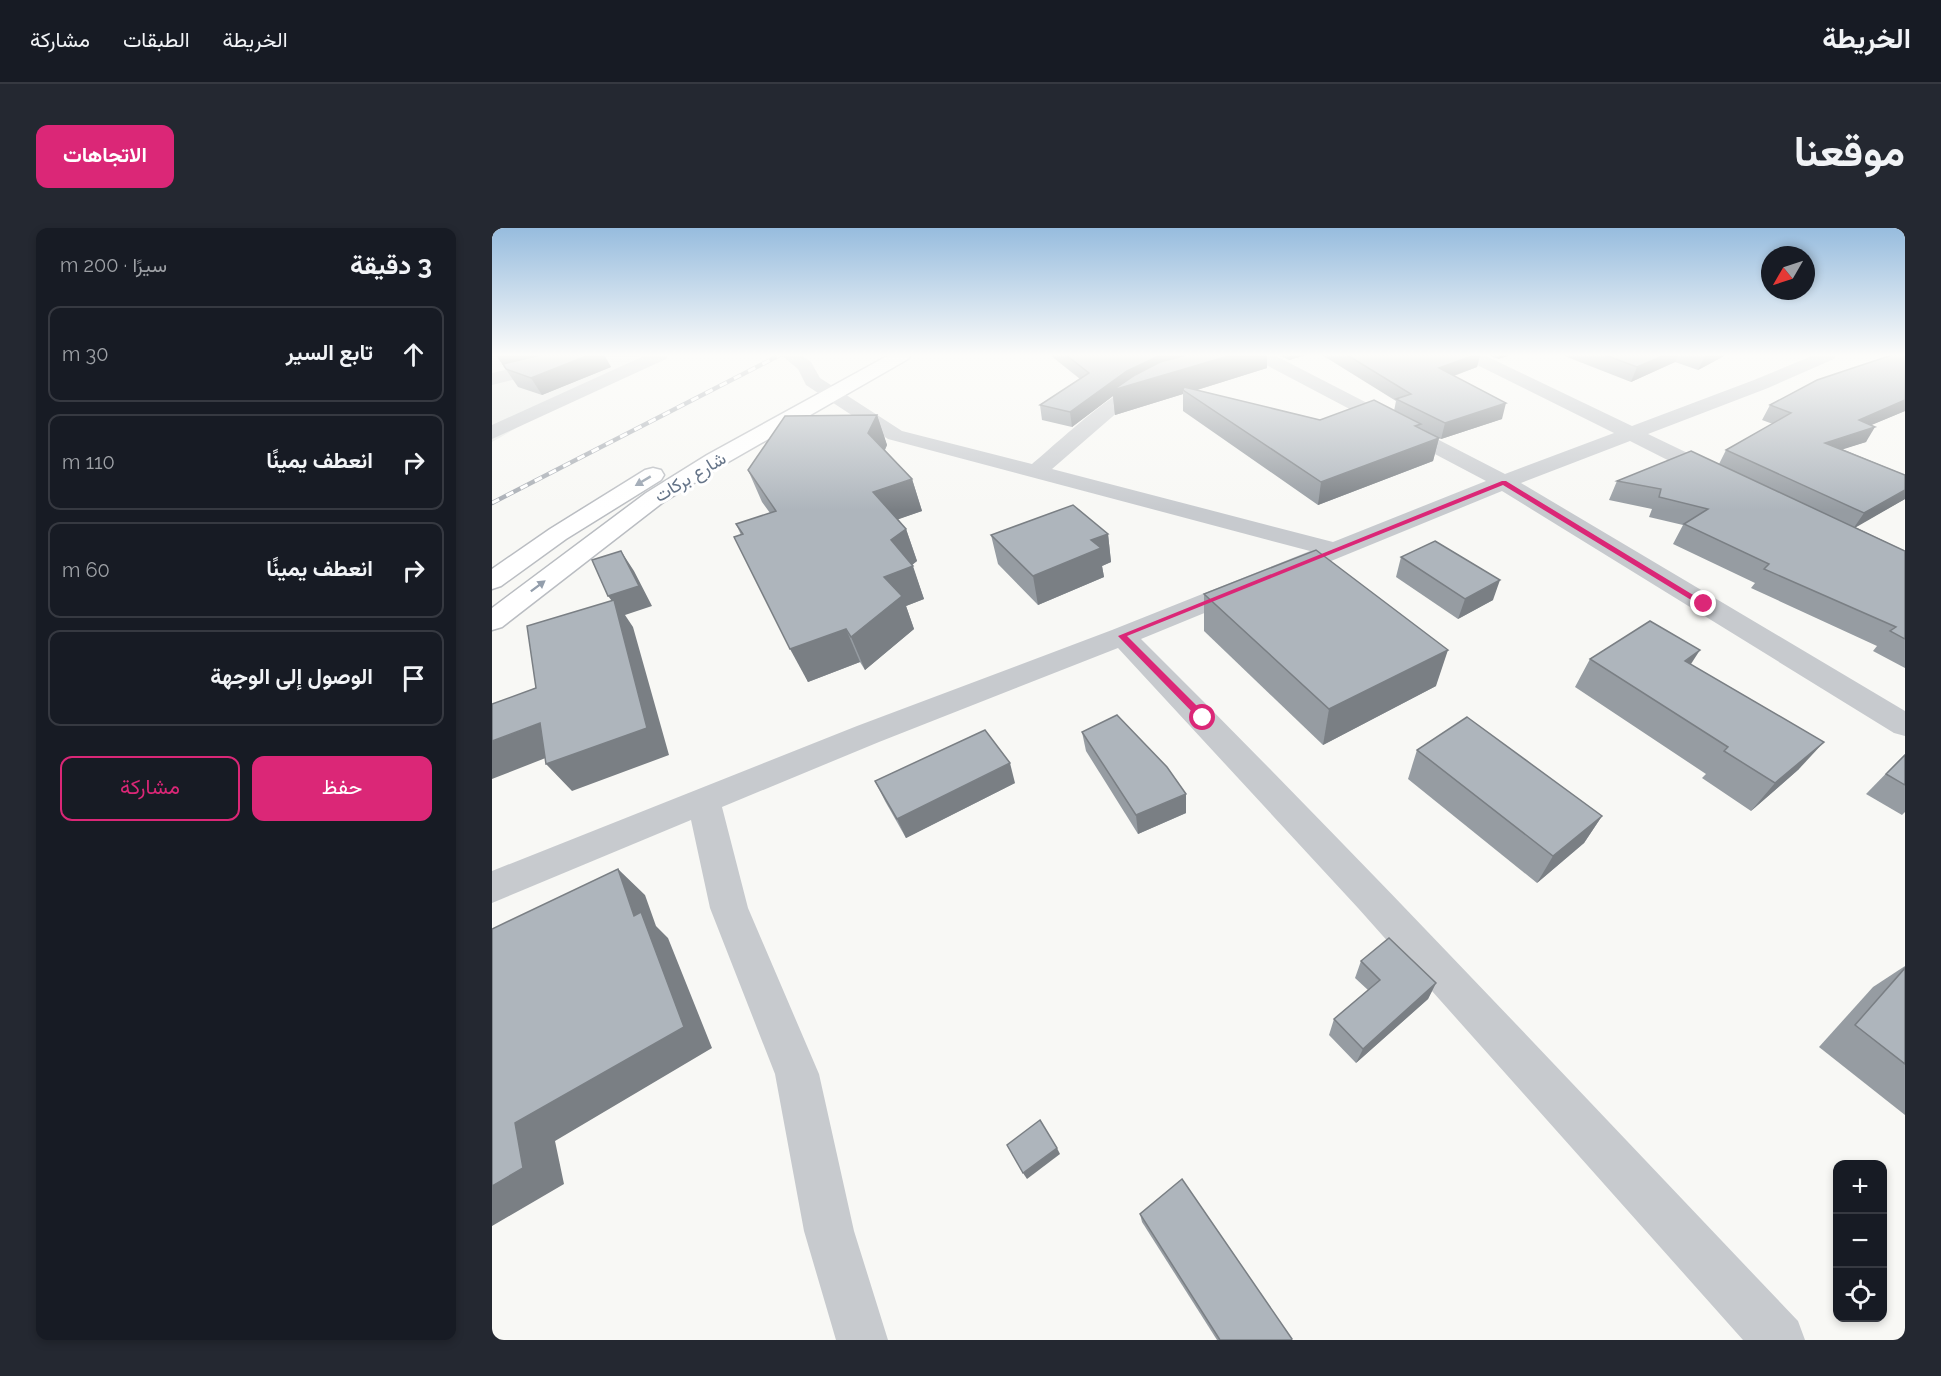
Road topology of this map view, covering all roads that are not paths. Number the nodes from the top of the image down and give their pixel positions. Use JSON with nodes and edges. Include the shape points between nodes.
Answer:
{"nodes":[{"id":1,"x":548,"y":407,"type":"edge"},
{"id":2,"x":769,"y":407,"type":"edge"},
{"id":3,"x":811,"y":407,"type":"edge"},
{"id":4,"x":851,"y":407,"type":"edge"},
{"id":5,"x":1112,"y":407,"type":"edge"},
{"id":6,"x":1360,"y":407,"type":"edge"},
{"id":7,"x":1575,"y":407,"type":"edge"},
{"id":8,"x":1701,"y":407,"type":"edge"},
{"id":9,"x":492,"y":433,"type":"edge"},
{"id":10,"x":1630,"y":434,"type":"junction"},
{"id":11,"x":1035,"y":473,"type":"junction"},
{"id":12,"x":1504,"y":482,"type":"junction"},
{"id":13,"x":1734,"y":484,"type":"edge"},
{"id":14,"x":1334,"y":550,"type":"junction"},
{"id":15,"x":492,"y":581,"type":"edge"},
{"id":16,"x":492,"y":621,"type":"edge"},
{"id":17,"x":1122,"y":636,"type":"junction"},
{"id":18,"x":1905,"y":725,"type":"edge"},
{"id":19,"x":704,"y":801,"type":"junction"},
{"id":20,"x":492,"y":888,"type":"edge"},
{"id":21,"x":862,"y":1340,"type":"edge"},
{"id":22,"x":1779,"y":1340,"type":"edge"}],
"edges":[{"from":1,"to":9,"type":"street"},
{"from":2,"to":15,"type":"main road","name":"شارع بركات","one_way":true,"via":[[629,489]]},
{"from":16,"to":3,"type":"main road","name":"شارع بركات","one_way":true,"via":[[654,498]]},
{"from":4,"to":11,"type":"street","via":[[895,435]]},
{"from":5,"to":11,"type":"street"},
{"from":6,"to":12,"type":"street"},
{"from":7,"to":10,"type":"street"},
{"from":8,"to":10,"type":"street"},
{"from":10,"to":12,"type":"street"},
{"from":10,"to":13,"type":"street"},
{"from":11,"to":14,"type":"street"},
{"from":12,"to":14,"type":"street"},
{"from":12,"to":18,"type":"street"},
{"from":14,"to":17,"type":"street"},
{"from":17,"to":19,"type":"street"},
{"from":17,"to":22,"type":"street","via":[[1332,856]]},
{"from":19,"to":20,"type":"street"},
{"from":19,"to":21,"type":"street","via":[[729,908],[797,1074],[829,1231]]}]}
